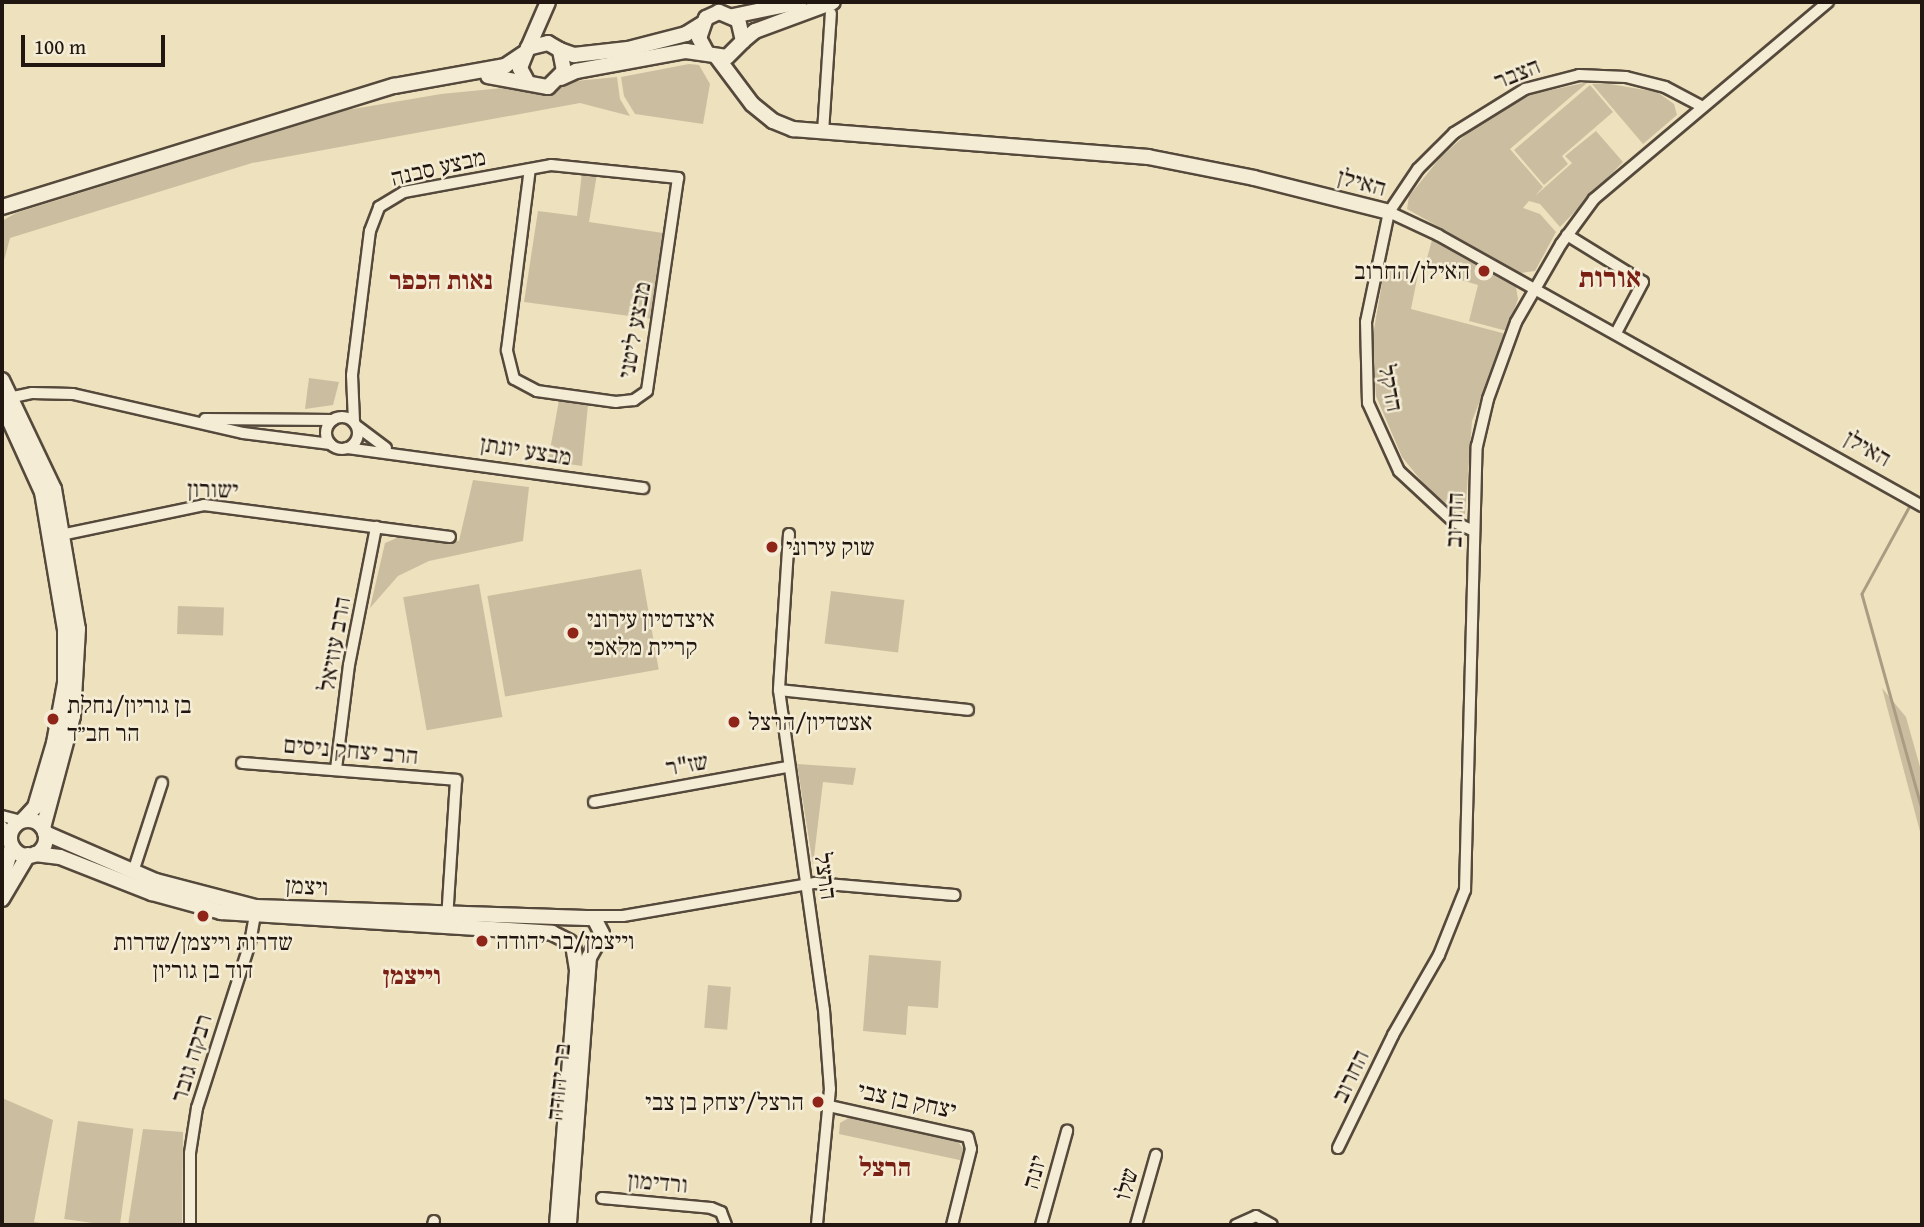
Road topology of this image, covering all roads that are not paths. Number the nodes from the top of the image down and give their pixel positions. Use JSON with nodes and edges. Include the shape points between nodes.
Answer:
{"nodes":[{"id":1,"x":800,"y":2,"type":"edge"},
{"id":2,"x":1828,"y":2,"type":"edge"},
{"id":3,"x":546,"y":6,"type":"edge"},
{"id":4,"x":832,"y":7,"type":"edge"},
{"id":5,"x":733,"y":16,"type":"junction"},
{"id":6,"x":702,"y":24,"type":"junction"},
{"id":7,"x":740,"y":46,"type":"junction"},
{"id":8,"x":557,"y":48,"type":"junction"},
{"id":9,"x":525,"y":51,"type":"junction"},
{"id":10,"x":711,"y":54,"type":"junction"},
{"id":11,"x":444,"y":78,"type":"junction"},
{"id":12,"x":561,"y":78,"type":"junction"},
{"id":13,"x":527,"y":81,"type":"junction"},
{"id":14,"x":739,"y":83,"type":"junction"},
{"id":15,"x":1701,"y":106,"type":"junction"},
{"id":16,"x":823,"y":132,"type":"junction"},
{"id":17,"x":530,"y":169,"type":"junction"},
{"id":18,"x":678,"y":178,"type":"joint"},
{"id":19,"x":4,"y":208,"type":"edge"},
{"id":20,"x":1389,"y":212,"type":"junction"},
{"id":21,"x":1567,"y":234,"type":"junction"},
{"id":22,"x":1534,"y":288,"type":"junction"},
{"id":23,"x":1616,"y":333,"type":"junction"},
{"id":24,"x":352,"y":375,"type":"junction"},
{"id":25,"x":2,"y":380,"type":"edge"},
{"id":26,"x":4,"y":400,"type":"edge"},
{"id":27,"x":154,"y":413,"type":"junction"},
{"id":28,"x":334,"y":419,"type":"junction"},
{"id":29,"x":355,"y":423,"type":"junction"},
{"id":30,"x":330,"y":444,"type":"junction"},
{"id":31,"x":347,"y":448,"type":"junction"},
{"id":32,"x":403,"y":452,"type":"junction"},
{"id":33,"x":643,"y":488,"type":"dead end"},
{"id":34,"x":1922,"y":506,"type":"edge"},
{"id":35,"x":376,"y":527,"type":"junction"},
{"id":36,"x":1474,"y":531,"type":"junction"},
{"id":37,"x":789,"y":534,"type":"dead end"},
{"id":38,"x":58,"y":536,"type":"junction"},
{"id":39,"x":450,"y":537,"type":"dead end"},
{"id":40,"x":779,"y":690,"type":"junction"},
{"id":41,"x":968,"y":710,"type":"dead end"},
{"id":42,"x":242,"y":763,"type":"dead end"},
{"id":43,"x":788,"y":767,"type":"junction"},
{"id":44,"x":336,"y":769,"type":"junction"},
{"id":45,"x":162,"y":783,"type":"dead end"},
{"id":46,"x":594,"y":802,"type":"dead end"},
{"id":47,"x":2,"y":816,"type":"edge"},
{"id":48,"x":22,"y":821,"type":"junction"},
{"id":49,"x":2,"y":826,"type":"edge"},
{"id":50,"x":44,"y":830,"type":"junction"},
{"id":51,"x":11,"y":843,"type":"junction"},
{"id":52,"x":32,"y":855,"type":"junction"},
{"id":53,"x":133,"y":872,"type":"junction"},
{"id":54,"x":2,"y":879,"type":"edge"},
{"id":55,"x":807,"y":884,"type":"junction"},
{"id":56,"x":954,"y":895,"type":"dead end"},
{"id":57,"x":2,"y":899,"type":"edge"},
{"id":58,"x":255,"y":912,"type":"junction"},
{"id":59,"x":633,"y":915,"type":"junction"},
{"id":60,"x":583,"y":916,"type":"junction"},
{"id":61,"x":446,"y":922,"type":"junction"},
{"id":62,"x":599,"y":940,"type":"junction"},
{"id":63,"x":572,"y":944,"type":"junction"},
{"id":64,"x":829,"y":1106,"type":"junction"},
{"id":65,"x":1067,"y":1131,"type":"dead end"},
{"id":66,"x":1338,"y":1148,"type":"dead end"},
{"id":67,"x":1156,"y":1155,"type":"dead end"},
{"id":68,"x":602,"y":1198,"type":"dead end"},
{"id":69,"x":190,"y":1225,"type":"edge"},
{"id":70,"x":557,"y":1225,"type":"edge"},
{"id":71,"x":569,"y":1225,"type":"edge"},
{"id":72,"x":726,"y":1225,"type":"edge"},
{"id":73,"x":817,"y":1225,"type":"edge"},
{"id":74,"x":952,"y":1225,"type":"edge"},
{"id":75,"x":1041,"y":1225,"type":"edge"},
{"id":76,"x":1136,"y":1225,"type":"edge"},
{"id":77,"x":1236,"y":1225,"type":"edge"},
{"id":78,"x":1272,"y":1225,"type":"edge"}],
"edges":[{"from":1,"to":5,"type":"street"},
{"from":2,"to":15,"type":"street","name":"החרוב"},
{"from":3,"to":8,"type":"street","via":[[546,31]]},
{"from":3,"to":9,"type":"street"},
{"from":4,"to":7,"type":"street","via":[[755,31]]},
{"from":4,"to":16,"type":"street"},
{"from":5,"to":6,"type":"street","via":[[712,14]]},
{"from":5,"to":7,"type":"street","via":[[742,26]]},
{"from":6,"to":8,"type":"street","via":[[685,34],[628,49],[574,55]]},
{"from":6,"to":10,"type":"street","via":[[699,38]]},
{"from":7,"to":10,"type":"street"},
{"from":7,"to":14,"type":"street"},
{"from":8,"to":9,"type":"street","via":[[541,42]]},
{"from":8,"to":12,"type":"street","via":[[565,64]]},
{"from":9,"to":11,"type":"street","via":[[505,66]]},
{"from":9,"to":13,"type":"street","via":[[520,68]]},
{"from":10,"to":12,"type":"street","via":[[592,68]]},
{"from":10,"to":14,"type":"street","name":"האילן"},
{"from":11,"to":13,"type":"street","via":[[502,76]]},
{"from":11,"to":19,"type":"street","via":[[394,86]]},
{"from":12,"to":13,"type":"street","via":[[541,87]]},
{"from":14,"to":16,"type":"street","name":"האילן","via":[[752,104],[773,121]]},
{"from":15,"to":20,"type":"street","name":"הצבר","via":[[1665,87],[1626,76],[1579,75],[1525,89],[1454,133],[1419,169]]},
{"from":15,"to":21,"type":"street","name":"החרוב","via":[[1594,200]]},
{"from":16,"to":20,"type":"street","name":"האילן","via":[[1148,158]]},
{"from":17,"to":18,"type":"street","name":"מבצע סבנה","via":[[576,164]]},
{"from":17,"to":18,"type":"street","name":"מבצע ליטני","via":[[507,350],[509,370],[520,385],[537,391],[616,402],[634,400],[651,383]]},
{"from":17,"to":24,"type":"street","name":"מבצע סבנה","via":[[404,191],[379,206],[370,230]]},
{"from":20,"to":22,"type":"street","name":"האילן"},
{"from":20,"to":36,"type":"street","name":"הדקל","via":[[1366,322],[1368,403],[1399,471],[1454,522]]},
{"from":21,"to":22,"type":"street","name":"החרוב"},
{"from":21,"to":23,"type":"street","via":[[1643,282]]},
{"from":22,"to":23,"type":"street","name":"האילן"},
{"from":22,"to":36,"type":"street","name":"החרוב","via":[[1483,415]]},
{"from":23,"to":34,"type":"street","name":"האילן"},
{"from":24,"to":28,"type":"street","name":"מבצע סבנה"},
{"from":24,"to":29,"type":"street","name":"מבצע סבנה"},
{"from":25,"to":26,"type":"street"},
{"from":26,"to":27,"type":"street","via":[[73,394]]},
{"from":26,"to":38,"type":"street"},
{"from":27,"to":28,"type":"street","via":[[239,421]]},
{"from":27,"to":30,"type":"street"},
{"from":28,"to":29,"type":"street"},
{"from":28,"to":30,"type":"street","via":[[326,430]]},
{"from":29,"to":31,"type":"street","via":[[357,439]]},
{"from":29,"to":32,"type":"street","name":"מבצע יונתן","via":[[374,442]]},
{"from":30,"to":31,"type":"street"},
{"from":31,"to":32,"type":"street","name":"מבצע יונתן"},
{"from":32,"to":33,"type":"street","name":"מבצע יונתן"},
{"from":35,"to":38,"type":"street","name":"ישורון","via":[[204,505]]},
{"from":35,"to":39,"type":"street","name":"ישורון"},
{"from":35,"to":44,"type":"street","name":"הרב עוזיאל","via":[[349,665]]},
{"from":36,"to":66,"type":"street","name":"החרוב","via":[[1465,890],[1447,940],[1393,1035]]},
{"from":37,"to":40,"type":"street","name":"הרצל"},
{"from":38,"to":48,"type":"street","via":[[65,682],[45,783]]},
{"from":38,"to":50,"type":"street","via":[[77,618],[77,684],[67,746]]},
{"from":40,"to":41,"type":"street"},
{"from":40,"to":43,"type":"street","name":"הרצל"},
{"from":42,"to":44,"type":"street","name":"הרב יצחק ניסים"},
{"from":43,"to":46,"type":"street","name":"שז\"ר"},
{"from":43,"to":55,"type":"street","name":"הרצל"},
{"from":44,"to":61,"type":"street","name":"הרב יצחק ניסים","via":[[456,780]]},
{"from":45,"to":53,"type":"street"},
{"from":47,"to":48,"type":"street"},
{"from":48,"to":50,"type":"street"},
{"from":48,"to":51,"type":"street","via":[[12,829]]},
{"from":49,"to":51,"type":"street"},
{"from":50,"to":52,"type":"street","via":[[45,843]]},
{"from":50,"to":53,"type":"street","name":"ויצמן"},
{"from":51,"to":52,"type":"street"},
{"from":51,"to":54,"type":"street"},
{"from":52,"to":57,"type":"street"},
{"from":52,"to":58,"type":"street","name":"ויצמן","via":[[60,857],[180,902]]},
{"from":53,"to":58,"type":"street","name":"ויצמן"},
{"from":55,"to":56,"type":"street","name":"ויצמן"},
{"from":55,"to":59,"type":"street","name":"ויצמן"},
{"from":55,"to":64,"type":"street","name":"הרצל","via":[[824,1010]]},
{"from":58,"to":61,"type":"street","name":"ויצמן"},
{"from":58,"to":69,"type":"street","name":"רבקה גובר","via":[[197,1108],[190,1153]]},
{"from":59,"to":60,"type":"street","name":"ויצמן"},
{"from":59,"to":62,"type":"street","name":"ויצמן"},
{"from":60,"to":61,"type":"street","name":"ויצמן"},
{"from":60,"to":62,"type":"street","via":[[598,923]]},
{"from":60,"to":63,"type":"street","via":[[567,930]]},
{"from":61,"to":63,"type":"street","name":"ויצמן","via":[[552,933]]},
{"from":62,"to":63,"type":"street","via":[[585,950]]},
{"from":62,"to":71,"type":"street","name":"בר יהודה","via":[[589,957]]},
{"from":63,"to":70,"type":"street","name":"בר יהודה","via":[[577,970]]},
{"from":64,"to":73,"type":"street","name":"הרצל"},
{"from":64,"to":74,"type":"street","name":"יצחק בן צבי","via":[[968,1137],[971,1149]]},
{"from":65,"to":75,"type":"street","name":"יונה"},
{"from":67,"to":76,"type":"street","name":"שלו"},
{"from":68,"to":72,"type":"street","name":"ורדימון","via":[[711,1208],[721,1212]]},
{"from":77,"to":78,"type":"street","via":[[1256,1216]]}]}
